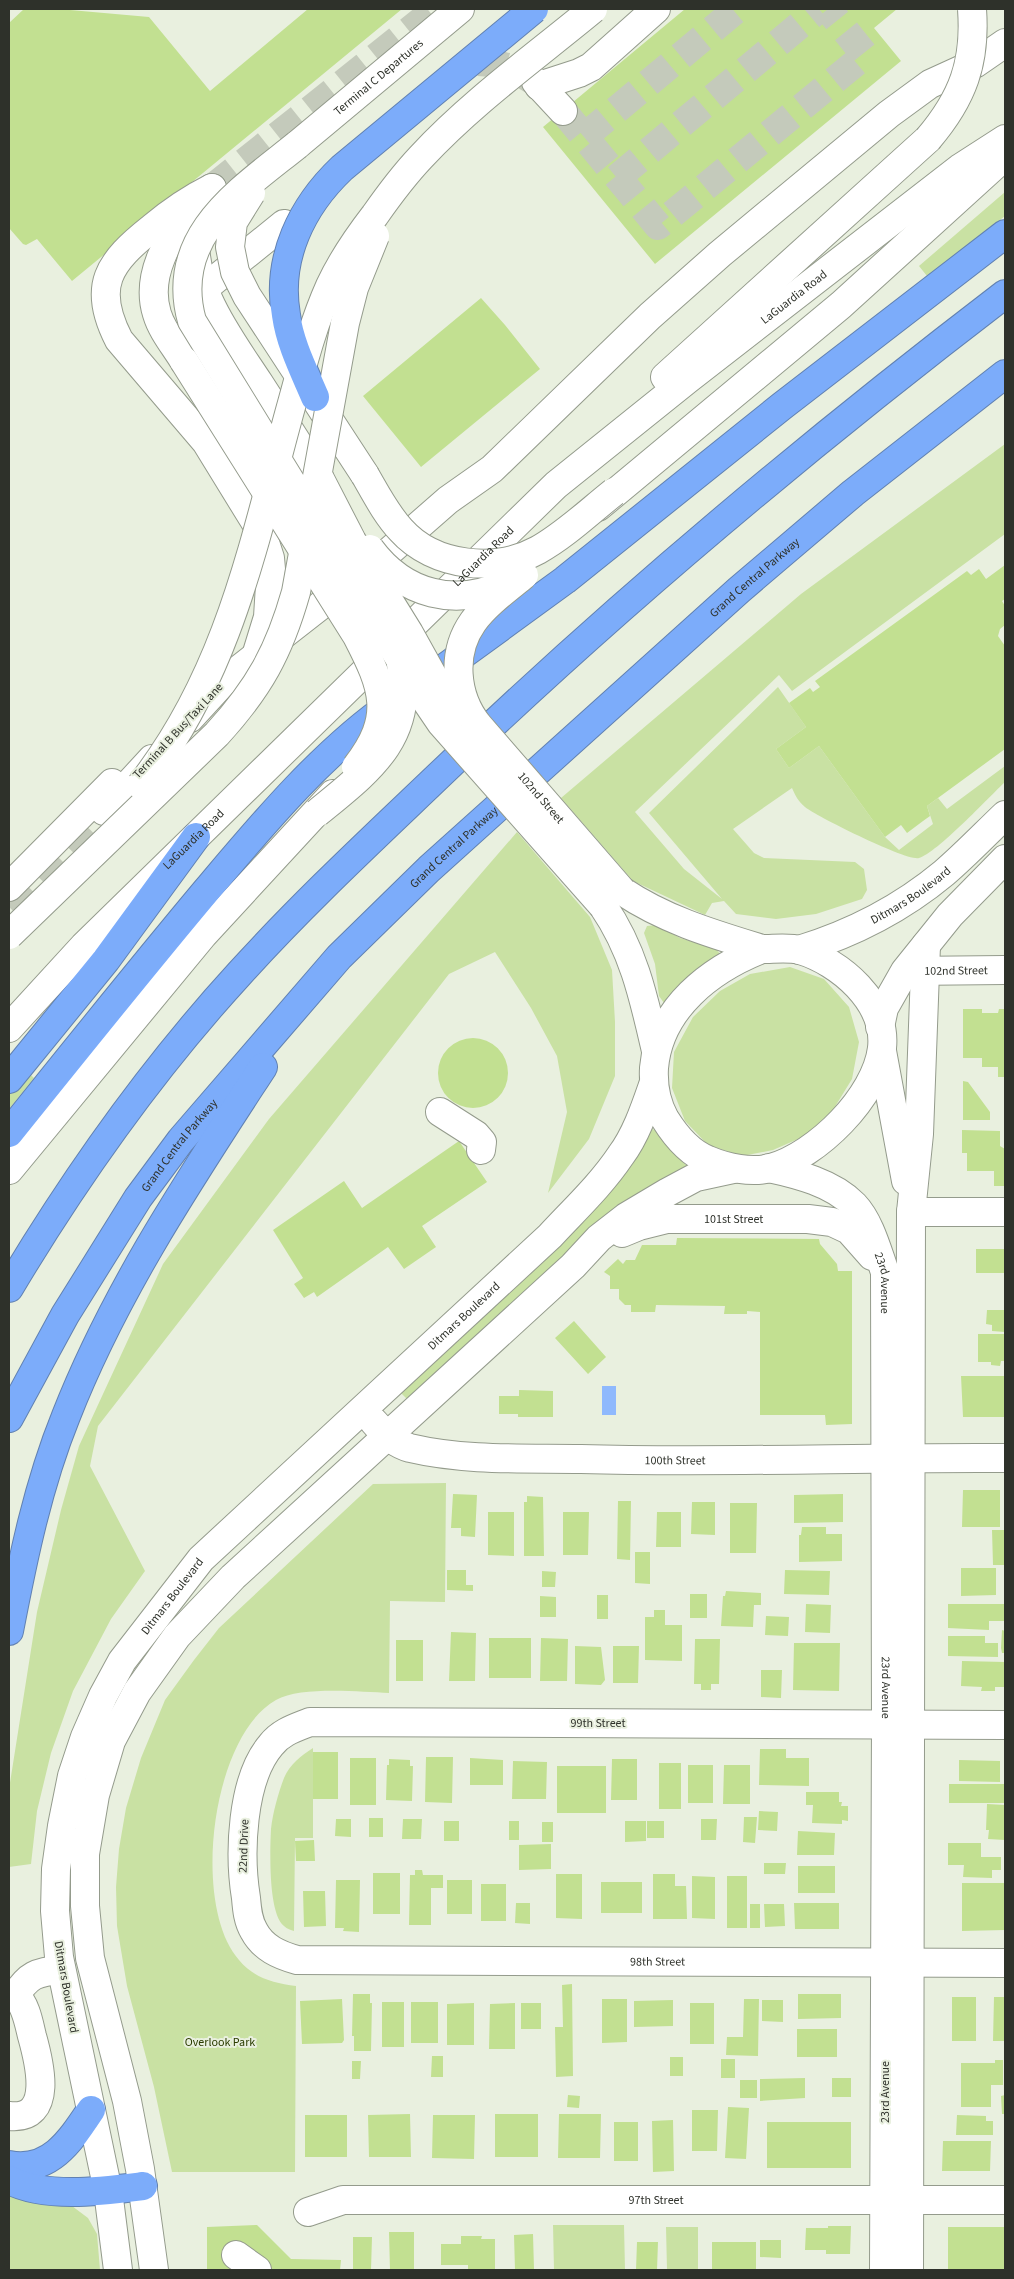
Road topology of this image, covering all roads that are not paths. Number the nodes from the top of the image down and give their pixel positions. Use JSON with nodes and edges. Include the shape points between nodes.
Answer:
{"nodes":[{"id":1,"x":460,"y":9,"type":"edge"},
{"id":2,"x":534,"y":9,"type":"edge"},
{"id":3,"x":593,"y":9,"type":"edge"},
{"id":4,"x":656,"y":9,"type":"edge"},
{"id":5,"x":972,"y":9,"type":"edge"},
{"id":6,"x":1005,"y":43,"type":"edge"},
{"id":7,"x":563,"y":112,"type":"tunnel mouth"},
{"id":8,"x":1005,"y":139,"type":"edge"},
{"id":9,"x":297,"y":145,"type":"junction"},
{"id":10,"x":1005,"y":156,"type":"edge"},
{"id":11,"x":406,"y":174,"type":"junction"},
{"id":12,"x":212,"y":188,"type":"junction"},
{"id":13,"x":284,"y":224,"type":"dead end"},
{"id":14,"x":1005,"y":234,"type":"edge"},
{"id":15,"x":204,"y":289,"type":"junction"},
{"id":16,"x":1005,"y":294,"type":"edge"},
{"id":17,"x":162,"y":324,"type":"junction"},
{"id":18,"x":1005,"y":374,"type":"edge"},
{"id":19,"x":1005,"y":384,"type":"edge"},
{"id":20,"x":315,"y":397,"type":"junction"},
{"id":21,"x":971,"y":400,"type":"junction"},
{"id":22,"x":319,"y":476,"type":"junction"},
{"id":23,"x":556,"y":485,"type":"junction"},
{"id":24,"x":614,"y":492,"type":"junction"},
{"id":25,"x":524,"y":575,"type":"junction"},
{"id":26,"x":256,"y":656,"type":"junction"},
{"id":27,"x":400,"y":660,"type":"junction"},
{"id":28,"x":224,"y":681,"type":"junction"},
{"id":29,"x":493,"y":779,"type":"junction"},
{"id":30,"x":141,"y":785,"type":"dead end"},
{"id":31,"x":104,"y":811,"type":"tunnel mouth"},
{"id":32,"x":317,"y":813,"type":"junction"},
{"id":33,"x":1005,"y":815,"type":"edge"},
{"id":34,"x":196,"y":836,"type":"junction"},
{"id":35,"x":1005,"y":859,"type":"edge"},
{"id":36,"x":9,"y":887,"type":"edge"},
{"id":37,"x":613,"y":899,"type":"junction"},
{"id":38,"x":9,"y":935,"type":"edge"},
{"id":39,"x":762,"y":949,"type":"junction"},
{"id":40,"x":799,"y":950,"type":"junction"},
{"id":41,"x":339,"y":957,"type":"junction"},
{"id":42,"x":919,"y":962,"type":"junction"},
{"id":43,"x":1005,"y":970,"type":"edge"},
{"id":44,"x":9,"y":1028,"type":"edge"},
{"id":45,"x":881,"y":1037,"type":"junction"},
{"id":46,"x":656,"y":1051,"type":"junction"},
{"id":47,"x":9,"y":1079,"type":"edge"},
{"id":48,"x":653,"y":1085,"type":"junction"},
{"id":49,"x":440,"y":1112,"type":"dead end"},
{"id":50,"x":9,"y":1133,"type":"edge"},
{"id":51,"x":481,"y":1150,"type":"dead end"},
{"id":52,"x":769,"y":1168,"type":"junction"},
{"id":53,"x":733,"y":1169,"type":"junction"},
{"id":54,"x":9,"y":1170,"type":"edge"},
{"id":55,"x":911,"y":1212,"type":"junction"},
{"id":56,"x":1005,"y":1212,"type":"edge"},
{"id":57,"x":573,"y":1266,"type":"junction"},
{"id":58,"x":885,"y":1272,"type":"junction"},
{"id":59,"x":9,"y":1288,"type":"edge"},
{"id":60,"x":362,"y":1408,"type":"junction"},
{"id":61,"x":9,"y":1418,"type":"edge"},
{"id":62,"x":385,"y":1436,"type":"junction"},
{"id":63,"x":1005,"y":1458,"type":"edge"},
{"id":64,"x":899,"y":1459,"type":"junction"},
{"id":65,"x":9,"y":1631,"type":"edge"},
{"id":66,"x":310,"y":1722,"type":"joint"},
{"id":67,"x":898,"y":1725,"type":"junction"},
{"id":68,"x":1005,"y":1726,"type":"edge"},
{"id":69,"x":309,"y":1960,"type":"joint"},
{"id":70,"x":898,"y":1963,"type":"junction"},
{"id":71,"x":1005,"y":1963,"type":"edge"},
{"id":72,"x":61,"y":1969,"type":"junction"},
{"id":73,"x":12,"y":1994,"type":"edge"},
{"id":74,"x":91,"y":2110,"type":"junction"},
{"id":75,"x":9,"y":2116,"type":"edge"},
{"id":76,"x":9,"y":2165,"type":"edge"},
{"id":77,"x":9,"y":2180,"type":"edge"},
{"id":78,"x":143,"y":2186,"type":"junction"},
{"id":79,"x":108,"y":2190,"type":"junction"},
{"id":80,"x":1005,"y":2200,"type":"edge"},
{"id":81,"x":897,"y":2201,"type":"junction"},
{"id":82,"x":308,"y":2212,"type":"dead end"},
{"id":83,"x":118,"y":2270,"type":"edge"},
{"id":84,"x":154,"y":2270,"type":"edge"},
{"id":85,"x":884,"y":2270,"type":"edge"},
{"id":86,"x":909,"y":2270,"type":"edge"}],
"edges":[{"from":1,"to":9,"type":"street","name":"Terminal C Departures"},
{"from":2,"to":20,"type":"highway","bridge":true,"via":[[342,168],[322,187],[306,210],[289,254],[284,300],[293,344]]},
{"from":3,"to":11,"type":"street","bridge":true,"via":[[436,142]]},
{"from":4,"to":7,"type":"street","via":[[592,67],[538,84]]},
{"from":5,"to":23,"type":"street","bridge":true,"via":[[973,41],[964,84],[953,107],[928,139],[691,352]]},
{"from":6,"to":26,"type":"street","name":"Terminal B Bus/Taxi Lane","via":[[970,66],[930,84],[889,114],[650,316],[492,469],[448,500],[384,556]]},
{"from":8,"to":23,"type":"street","name":"LaGuardia Road","via":[[944,180]]},
{"from":9,"to":20,"type":"street","bridge":true,"via":[[261,181],[238,211],[230,247],[240,284],[287,360]]},
{"from":9,"to":27,"type":"street","bridge":true,"via":[[215,216],[189,267],[187,302],[196,330]]},
{"from":10,"to":24,"type":"street","via":[[841,305]]},
{"from":11,"to":30,"type":"street","bridge":true,"via":[[365,229],[330,286],[306,355],[241,589],[222,642],[199,695]]},
{"from":11,"to":38,"type":"street","bridge":true,"via":[[369,247],[348,306],[296,592],[286,627],[270,663],[247,699],[217,734]]},
{"from":12,"to":15,"type":"street","via":[[196,225],[195,243]]},
{"from":12,"to":17,"type":"street","via":[[178,226],[160,258],[154,294]]},
{"from":12,"to":26,"type":"street","via":[[183,203],[118,258],[106,290],[107,309],[119,340],[206,442],[262,533],[271,569],[268,617]]},
{"from":13,"to":15,"type":"street"},
{"from":14,"to":50,"type":"highway","via":[[782,406],[565,580],[360,729],[303,783],[228,866]]},
{"from":15,"to":17,"type":"street"},
{"from":15,"to":22,"type":"street","via":[[224,329]]},
{"from":16,"to":59,"type":"highway","via":[[793,462],[604,621],[362,847],[239,974],[148,1083],[69,1192]]},
{"from":17,"to":32,"type":"street","bridge":true,"via":[[357,636],[379,686],[380,720],[373,743]]},
{"from":18,"to":21,"type":"highway","name":"Grand Central Parkway"},
{"from":19,"to":21,"type":"highway"},
{"from":20,"to":24,"type":"street","bridge":true,"via":[[400,530],[421,546],[445,557],[486,564],[527,555],[548,543]]},
{"from":21,"to":41,"type":"highway","name":"Grand Central Parkway","via":[[846,499],[666,654],[429,868]]},
{"from":22,"to":25,"type":"street","bridge":true,"via":[[376,557],[411,585],[439,594],[467,596],[497,588]]},
{"from":22,"to":29,"type":"street","bridge":true,"via":[[352,541]]},
{"from":23,"to":34,"type":"street","name":"LaGuardia Road"},
{"from":24,"to":25,"type":"street","name":"102nd Street","bridge":true},
{"from":25,"to":37,"type":"street","name":"102nd Street","bridge":true,"via":[[485,609],[468,629],[460,654],[460,693],[468,712]]},
{"from":26,"to":28,"type":"street","name":"Terminal B Bus/Taxi Lane"},
{"from":27,"to":29,"type":"street","bridge":true,"via":[[441,722]]},
{"from":27,"to":32,"type":"street","bridge":true,"via":[[403,701],[392,739],[362,776]]},
{"from":28,"to":31,"type":"street","name":"Terminal B Bus/Taxi Lane"},
{"from":28,"to":36,"type":"street","via":[[149,746]]},
{"from":29,"to":37,"type":"street","name":"102nd Street","bridge":true},
{"from":32,"to":54,"type":"street","via":[[203,935]]},
{"from":33,"to":40,"type":"street","name":"Ditmars Boulevard","via":[[943,874],[893,909],[831,940]]},
{"from":34,"to":44,"type":"street","name":"LaGuardia Road","via":[[84,946]]},
{"from":34,"to":47,"type":"highway","via":[[106,960]]},
{"from":35,"to":42,"type":"street","via":[[950,915]]},
{"from":37,"to":39,"type":"street","name":"102nd Street","via":[[646,906],[674,920]]},
{"from":37,"to":46,"type":"street","name":"102nd Street","via":[[622,936],[635,967]]},
{"from":39,"to":40,"type":"street"},
{"from":39,"to":46,"type":"street","via":[[739,958],[695,989],[665,1028]]},
{"from":40,"to":45,"type":"street","via":[[838,969],[858,987],[872,1006]]},
{"from":41,"to":61,"type":"highway","name":"Grand Central Parkway","via":[[181,1140],[138,1198],[65,1315]]},
{"from":41,"to":65,"type":"highway","via":[[199,1165],[96,1348],[65,1416],[43,1482]]},
{"from":42,"to":43,"type":"street","name":"102nd Street"},
{"from":42,"to":45,"type":"street","via":[[884,1008]]},
{"from":42,"to":55,"type":"street","name":"23rd Avenue","via":[[919,1134]]},
{"from":45,"to":52,"type":"street","via":[[875,1071],[852,1110],[811,1148],[791,1161]]},
{"from":45,"to":55,"type":"street","name":"23rd Avenue"},
{"from":46,"to":48,"type":"street"},
{"from":48,"to":53,"type":"street","via":[[661,1111],[688,1148],[706,1160]]},
{"from":48,"to":60,"type":"street","name":"Ditmars Boulevard","via":[[622,1154],[590,1194],[550,1236]]},
{"from":49,"to":51,"type":"street","via":[[476,1135],[482,1142]]},
{"from":52,"to":53,"type":"street"},
{"from":52,"to":58,"type":"street","name":"23rd Avenue","via":[[814,1181],[853,1204],[865,1221]]},
{"from":53,"to":57,"type":"street","via":[[696,1177],[626,1217],[599,1238]]},
{"from":55,"to":56,"type":"street"},
{"from":55,"to":64,"type":"street","name":"23rd Avenue"},
{"from":57,"to":58,"type":"street","name":"101st Street","via":[[628,1230],[667,1219],[808,1219],[832,1222],[850,1230]]},
{"from":57,"to":62,"type":"street"},
{"from":58,"to":64,"type":"street","name":"23rd Avenue"},
{"from":60,"to":62,"type":"street","name":"100th Street"},
{"from":60,"to":72,"type":"street","name":"Ditmars Boulevard","via":[[201,1559],[122,1661],[103,1696],[72,1776],[62,1826],[55,1911]]},
{"from":62,"to":64,"type":"street","name":"100th Street","via":[[408,1447],[485,1457]]},
{"from":62,"to":78,"type":"street","via":[[233,1577],[177,1636],[137,1692],[111,1741],[95,1795],[86,1854],[85,1906],[90,1958],[127,2101]]},
{"from":63,"to":64,"type":"street","name":"100th Street"},
{"from":64,"to":67,"type":"street","name":"23rd Avenue"},
{"from":66,"to":67,"type":"street","name":"99th Street"},
{"from":66,"to":69,"type":"street","name":"22nd Drive","via":[[287,1731],[264,1755],[247,1803],[242,1874],[248,1916],[264,1945],[281,1956]]},
{"from":67,"to":68,"type":"street","name":"99th Street"},
{"from":67,"to":70,"type":"street","name":"23rd Avenue"},
{"from":69,"to":70,"type":"street","name":"98th Street"},
{"from":70,"to":71,"type":"street","name":"98th Street"},
{"from":70,"to":81,"type":"street","name":"23rd Avenue"},
{"from":72,"to":73,"type":"street","via":[[40,1972]]},
{"from":72,"to":74,"type":"street","name":"Ditmars Boulevard"},
{"from":73,"to":75,"type":"street","via":[[24,2010],[42,2083],[38,2102],[31,2111]]},
{"from":74,"to":76,"type":"highway","via":[[58,2154],[33,2164]]},
{"from":74,"to":79,"type":"street","name":"Ditmars Boulevard"},
{"from":77,"to":79,"type":"highway","via":[[50,2190]]},
{"from":78,"to":79,"type":"highway"},
{"from":78,"to":84,"type":"street"},
{"from":79,"to":83,"type":"street","name":"Ditmars Boulevard"},
{"from":80,"to":81,"type":"street","name":"97th Street"},
{"from":81,"to":82,"type":"street","name":"97th Street","via":[[343,2200]]},
{"from":81,"to":85,"type":"street","name":"23rd Avenue"},
{"from":81,"to":86,"type":"street","name":"23rd Avenue"}]}
